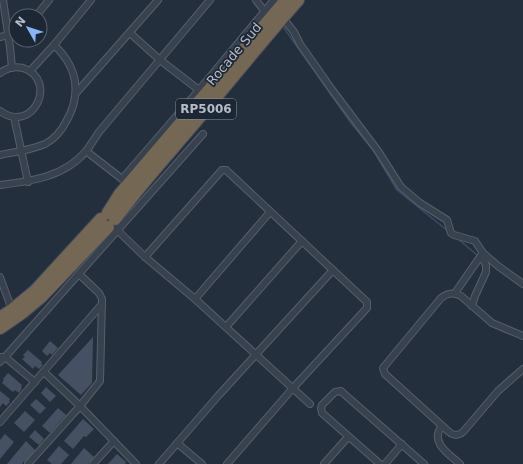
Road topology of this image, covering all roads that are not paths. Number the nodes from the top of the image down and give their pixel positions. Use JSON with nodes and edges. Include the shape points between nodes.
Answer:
{"nodes":[{"id":1,"x":3,"y":0,"type":"edge"},
{"id":2,"x":49,"y":0,"type":"edge"},
{"id":3,"x":91,"y":0,"type":"edge"},
{"id":4,"x":158,"y":0,"type":"edge"},
{"id":5,"x":210,"y":0,"type":"edge"},
{"id":6,"x":256,"y":0,"type":"edge"},
{"id":7,"x":286,"y":0,"type":"edge"},
{"id":8,"x":298,"y":0,"type":"edge"},
{"id":9,"x":273,"y":1,"type":"edge"},
{"id":10,"x":42,"y":8,"type":"edge"},
{"id":11,"x":265,"y":12,"type":"junction"},
{"id":12,"x":282,"y":18,"type":"junction"},
{"id":13,"x":130,"y":33,"type":"junction"},
{"id":14,"x":8,"y":35,"type":"joint"},
{"id":15,"x":0,"y":37,"type":"edge"},
{"id":16,"x":54,"y":45,"type":"junction"},
{"id":17,"x":10,"y":48,"type":"edge"},
{"id":18,"x":160,"y":60,"type":"junction"},
{"id":19,"x":12,"y":68,"type":"junction"},
{"id":20,"x":30,"y":71,"type":"junction"},
{"id":21,"x":0,"y":73,"type":"edge"},
{"id":22,"x":199,"y":90,"type":"junction"},
{"id":23,"x":77,"y":92,"type":"junction"},
{"id":24,"x":0,"y":111,"type":"edge"},
{"id":25,"x":14,"y":117,"type":"junction"},
{"id":26,"x":203,"y":134,"type":"dead end"},
{"id":27,"x":86,"y":150,"type":"junction"},
{"id":28,"x":22,"y":151,"type":"junction"},
{"id":29,"x":0,"y":155,"type":"edge"},
{"id":30,"x":28,"y":182,"type":"junction"},
{"id":31,"x":0,"y":185,"type":"edge"},
{"id":32,"x":270,"y":212,"type":"junction"},
{"id":33,"x":110,"y":222,"type":"junction"},
{"id":34,"x":302,"y":242,"type":"junction"},
{"id":35,"x":482,"y":254,"type":"junction"},
{"id":36,"x":145,"y":257,"type":"junction"},
{"id":37,"x":333,"y":270,"type":"junction"},
{"id":38,"x":79,"y":274,"type":"junction"},
{"id":39,"x":0,"y":278,"type":"edge"},
{"id":40,"x":523,"y":284,"type":"edge"},
{"id":41,"x":455,"y":293,"type":"junction"},
{"id":42,"x":195,"y":299,"type":"junction"},
{"id":43,"x":102,"y":304,"type":"junction"},
{"id":44,"x":472,"y":306,"type":"junction"},
{"id":45,"x":12,"y":310,"type":"junction"},
{"id":46,"x":0,"y":318,"type":"edge"},
{"id":47,"x":226,"y":327,"type":"junction"},
{"id":48,"x":0,"y":328,"type":"edge"},
{"id":49,"x":523,"y":336,"type":"edge"},
{"id":50,"x":256,"y":355,"type":"junction"},
{"id":51,"x":2,"y":357,"type":"edge"},
{"id":52,"x":0,"y":362,"type":"edge"},
{"id":53,"x":523,"y":369,"type":"edge"},
{"id":54,"x":44,"y":372,"type":"junction"},
{"id":55,"x":35,"y":382,"type":"junction"},
{"id":56,"x":293,"y":388,"type":"junction"},
{"id":57,"x":310,"y":404,"type":"dead end"},
{"id":58,"x":80,"y":406,"type":"junction"},
{"id":59,"x":0,"y":422,"type":"edge"},
{"id":60,"x":442,"y":426,"type":"junction"},
{"id":61,"x":348,"y":437,"type":"junction"},
{"id":62,"x":114,"y":441,"type":"junction"},
{"id":63,"x":177,"y":443,"type":"junction"},
{"id":64,"x":402,"y":444,"type":"junction"},
{"id":65,"x":28,"y":464,"type":"edge"},
{"id":66,"x":93,"y":464,"type":"edge"},
{"id":67,"x":136,"y":464,"type":"edge"},
{"id":68,"x":159,"y":464,"type":"edge"},
{"id":69,"x":202,"y":464,"type":"edge"},
{"id":70,"x":228,"y":464,"type":"edge"},
{"id":71,"x":324,"y":464,"type":"edge"},
{"id":72,"x":380,"y":464,"type":"edge"},
{"id":73,"x":385,"y":464,"type":"edge"},
{"id":74,"x":424,"y":464,"type":"edge"},
{"id":75,"x":460,"y":464,"type":"edge"}],
"edges":[{"from":1,"to":14,"type":"street"},
{"from":2,"to":10,"type":"street"},
{"from":3,"to":16,"type":"street"},
{"from":4,"to":13,"type":"street"},
{"from":5,"to":18,"type":"street"},
{"from":6,"to":11,"type":"street"},
{"from":7,"to":33,"type":"highway","name":"Rocade Sud","number":"RP5006","via":[[120,194]]},
{"from":8,"to":12,"type":"highway","name":"Rocade Sud","number":"RP5006"},
{"from":9,"to":11,"type":"street"},
{"from":11,"to":22,"type":"street"},
{"from":12,"to":33,"type":"highway","name":"Rocade Sud","number":"RP5006"},
{"from":12,"to":35,"type":"street","via":[[401,186],[420,203],[447,220],[451,233],[474,241]]},
{"from":13,"to":18,"type":"street"},
{"from":13,"to":23,"type":"street"},
{"from":14,"to":15,"type":"street"},
{"from":16,"to":20,"type":"street"},
{"from":16,"to":23,"type":"street","via":[[66,59]]},
{"from":17,"to":19,"type":"street"},
{"from":18,"to":22,"type":"street"},
{"from":18,"to":27,"type":"street"},
{"from":19,"to":20,"type":"street"},
{"from":19,"to":21,"type":"street"},
{"from":20,"to":25,"type":"street","via":[[40,85],[39,101],[30,112]]},
{"from":22,"to":27,"type":"street","via":[[122,179]]},
{"from":23,"to":28,"type":"street","via":[[72,111],[56,136],[44,144]]},
{"from":24,"to":25,"type":"street"},
{"from":25,"to":28,"type":"street"},
{"from":26,"to":33,"type":"street"},
{"from":27,"to":30,"type":"street","via":[[62,171],[47,178]]},
{"from":28,"to":29,"type":"street"},
{"from":28,"to":30,"type":"street"},
{"from":30,"to":31,"type":"street"},
{"from":32,"to":34,"type":"street"},
{"from":32,"to":36,"type":"street","via":[[229,172],[222,170]]},
{"from":32,"to":42,"type":"street"},
{"from":33,"to":36,"type":"street"},
{"from":33,"to":38,"type":"street"},
{"from":33,"to":45,"type":"highway","name":"Rocade Sud","number":"RP5006"},
{"from":33,"to":48,"type":"highway","name":"Rocade Sud","number":"RP5006","via":[[52,287]]},
{"from":34,"to":37,"type":"street"},
{"from":34,"to":47,"type":"street"},
{"from":35,"to":40,"type":"street"},
{"from":35,"to":41,"type":"street"},
{"from":35,"to":44,"type":"street","via":[[486,272]]},
{"from":36,"to":42,"type":"street"},
{"from":37,"to":50,"type":"street"},
{"from":37,"to":56,"type":"street","via":[[367,302],[367,308]]},
{"from":38,"to":43,"type":"street","via":[[101,295]]},
{"from":38,"to":51,"type":"street"},
{"from":39,"to":45,"type":"street"},
{"from":41,"to":44,"type":"street"},
{"from":41,"to":60,"type":"street","via":[[441,298],[383,368],[385,374]]},
{"from":42,"to":47,"type":"street"},
{"from":43,"to":54,"type":"street"},
{"from":43,"to":58,"type":"street","via":[[100,381]]},
{"from":44,"to":49,"type":"street","via":[[492,323]]},
{"from":45,"to":46,"type":"highway","name":"Rocade Sud","number":"RP5006"},
{"from":47,"to":50,"type":"street"},
{"from":50,"to":56,"type":"street"},
{"from":50,"to":63,"type":"street"},
{"from":51,"to":52,"type":"street"},
{"from":51,"to":55,"type":"street"},
{"from":53,"to":60,"type":"street","via":[[498,391],[461,434],[455,436]]},
{"from":54,"to":55,"type":"street"},
{"from":54,"to":58,"type":"street"},
{"from":55,"to":59,"type":"street"},
{"from":56,"to":57,"type":"street"},
{"from":56,"to":70,"type":"street"},
{"from":58,"to":62,"type":"street"},
{"from":58,"to":65,"type":"street"},
{"from":60,"to":75,"type":"street","via":[[437,434],[437,440]]},
{"from":61,"to":64,"type":"street","via":[[320,411],[322,405],[338,391]]},
{"from":61,"to":71,"type":"street"},
{"from":61,"to":72,"type":"street"},
{"from":62,"to":66,"type":"street"},
{"from":62,"to":67,"type":"street"},
{"from":63,"to":68,"type":"street"},
{"from":63,"to":69,"type":"street"},
{"from":64,"to":73,"type":"street"},
{"from":64,"to":74,"type":"street"}]}
